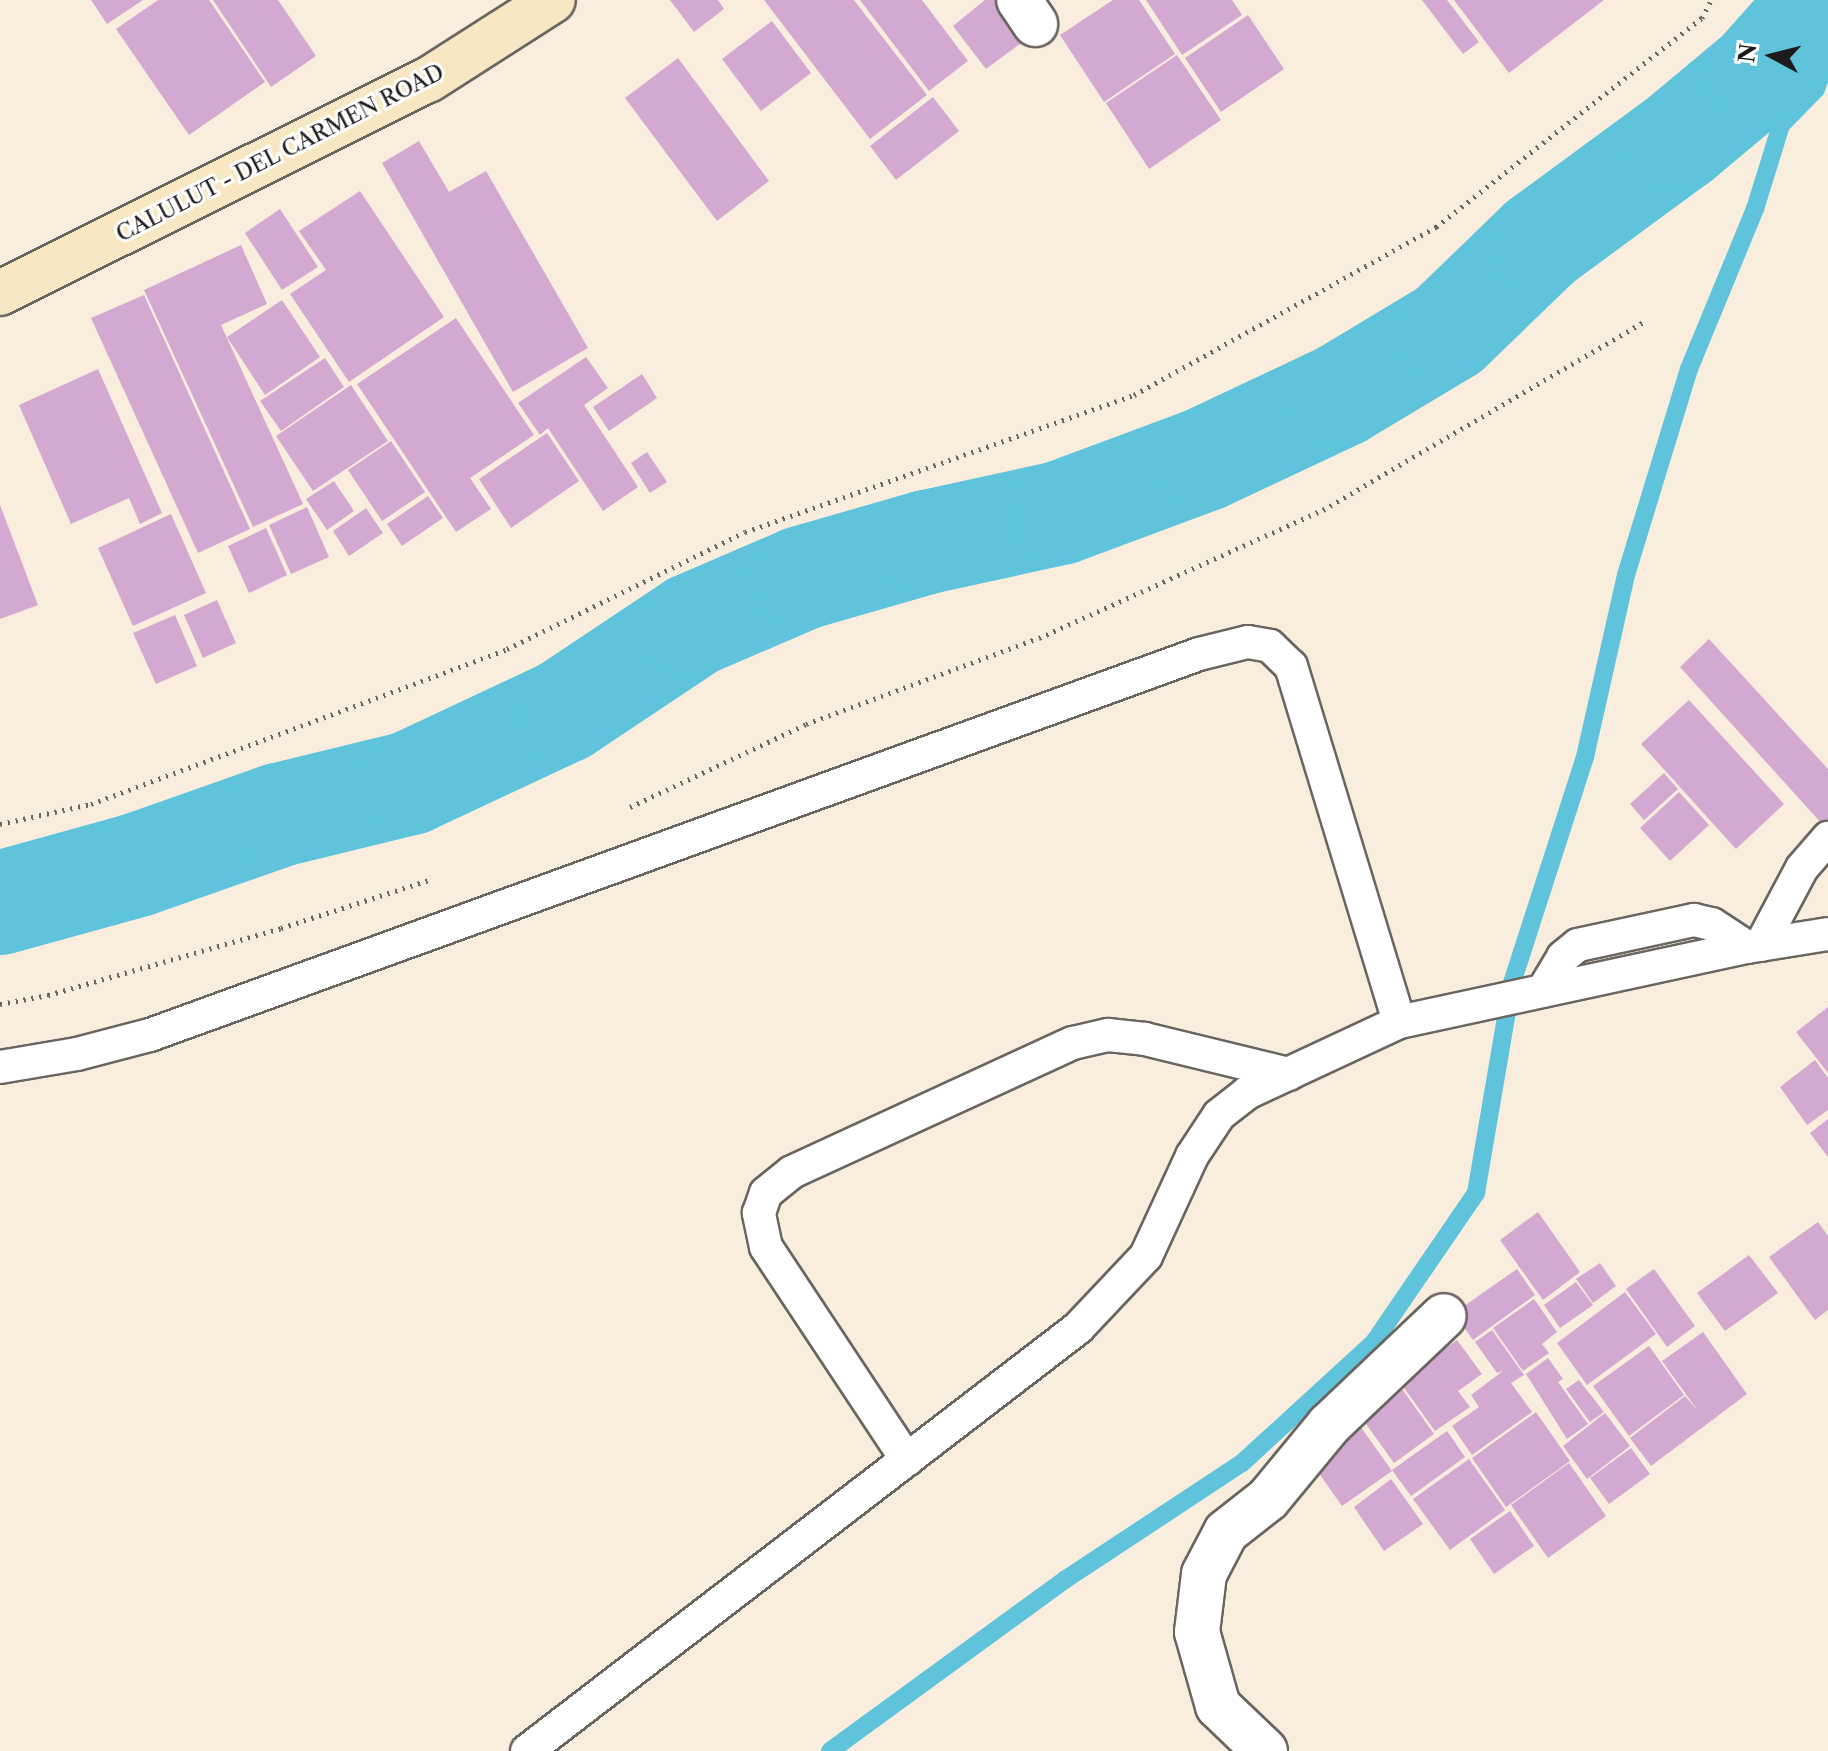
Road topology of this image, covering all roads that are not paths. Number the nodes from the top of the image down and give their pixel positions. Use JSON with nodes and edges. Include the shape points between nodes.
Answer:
{"nodes":[{"id":1,"x":553,"y":0,"type":"edge"},
{"id":2,"x":0,"y":293,"type":"edge"},
{"id":3,"x":1828,"y":838,"type":"edge"},
{"id":4,"x":1828,"y":934,"type":"edge"},
{"id":5,"x":1754,"y":946,"type":"junction"},
{"id":6,"x":1399,"y":1022,"type":"junction"},
{"id":7,"x":0,"y":1067,"type":"edge"},
{"id":8,"x":1289,"y":1074,"type":"junction"},
{"id":9,"x":1444,"y":1316,"type":"dead end"},
{"id":10,"x":907,"y":1460,"type":"junction"},
{"id":11,"x":527,"y":1751,"type":"edge"},
{"id":12,"x":1265,"y":1751,"type":"edge"}],
"edges":[{"from":1,"to":2,"type":"main road","name":"CALULUT - DEL CARMEN ROAD","via":[[428,80]]},
{"from":3,"to":5,"type":"lane","via":[[1802,868]]},
{"from":4,"to":5,"type":"lane"},
{"from":5,"to":6,"type":"lane"},
{"from":6,"to":7,"type":"lane","via":[[1291,666],[1270,646],[1248,642],[1199,654],[150,1035]]},
{"from":6,"to":8,"type":"lane"},
{"from":8,"to":10,"type":"lane","via":[[1247,1093],[1219,1115],[1192,1156],[1146,1256],[1078,1328]]},
{"from":8,"to":10,"type":"lane","via":[[1108,1035],[1073,1043],[792,1172],[766,1193],[759,1213],[766,1247]]},
{"from":9,"to":12,"type":"street","via":[[1329,1425],[1268,1499],[1226,1532],[1204,1574],[1197,1632],[1218,1706]]},
{"from":10,"to":11,"type":"lane"}]}
